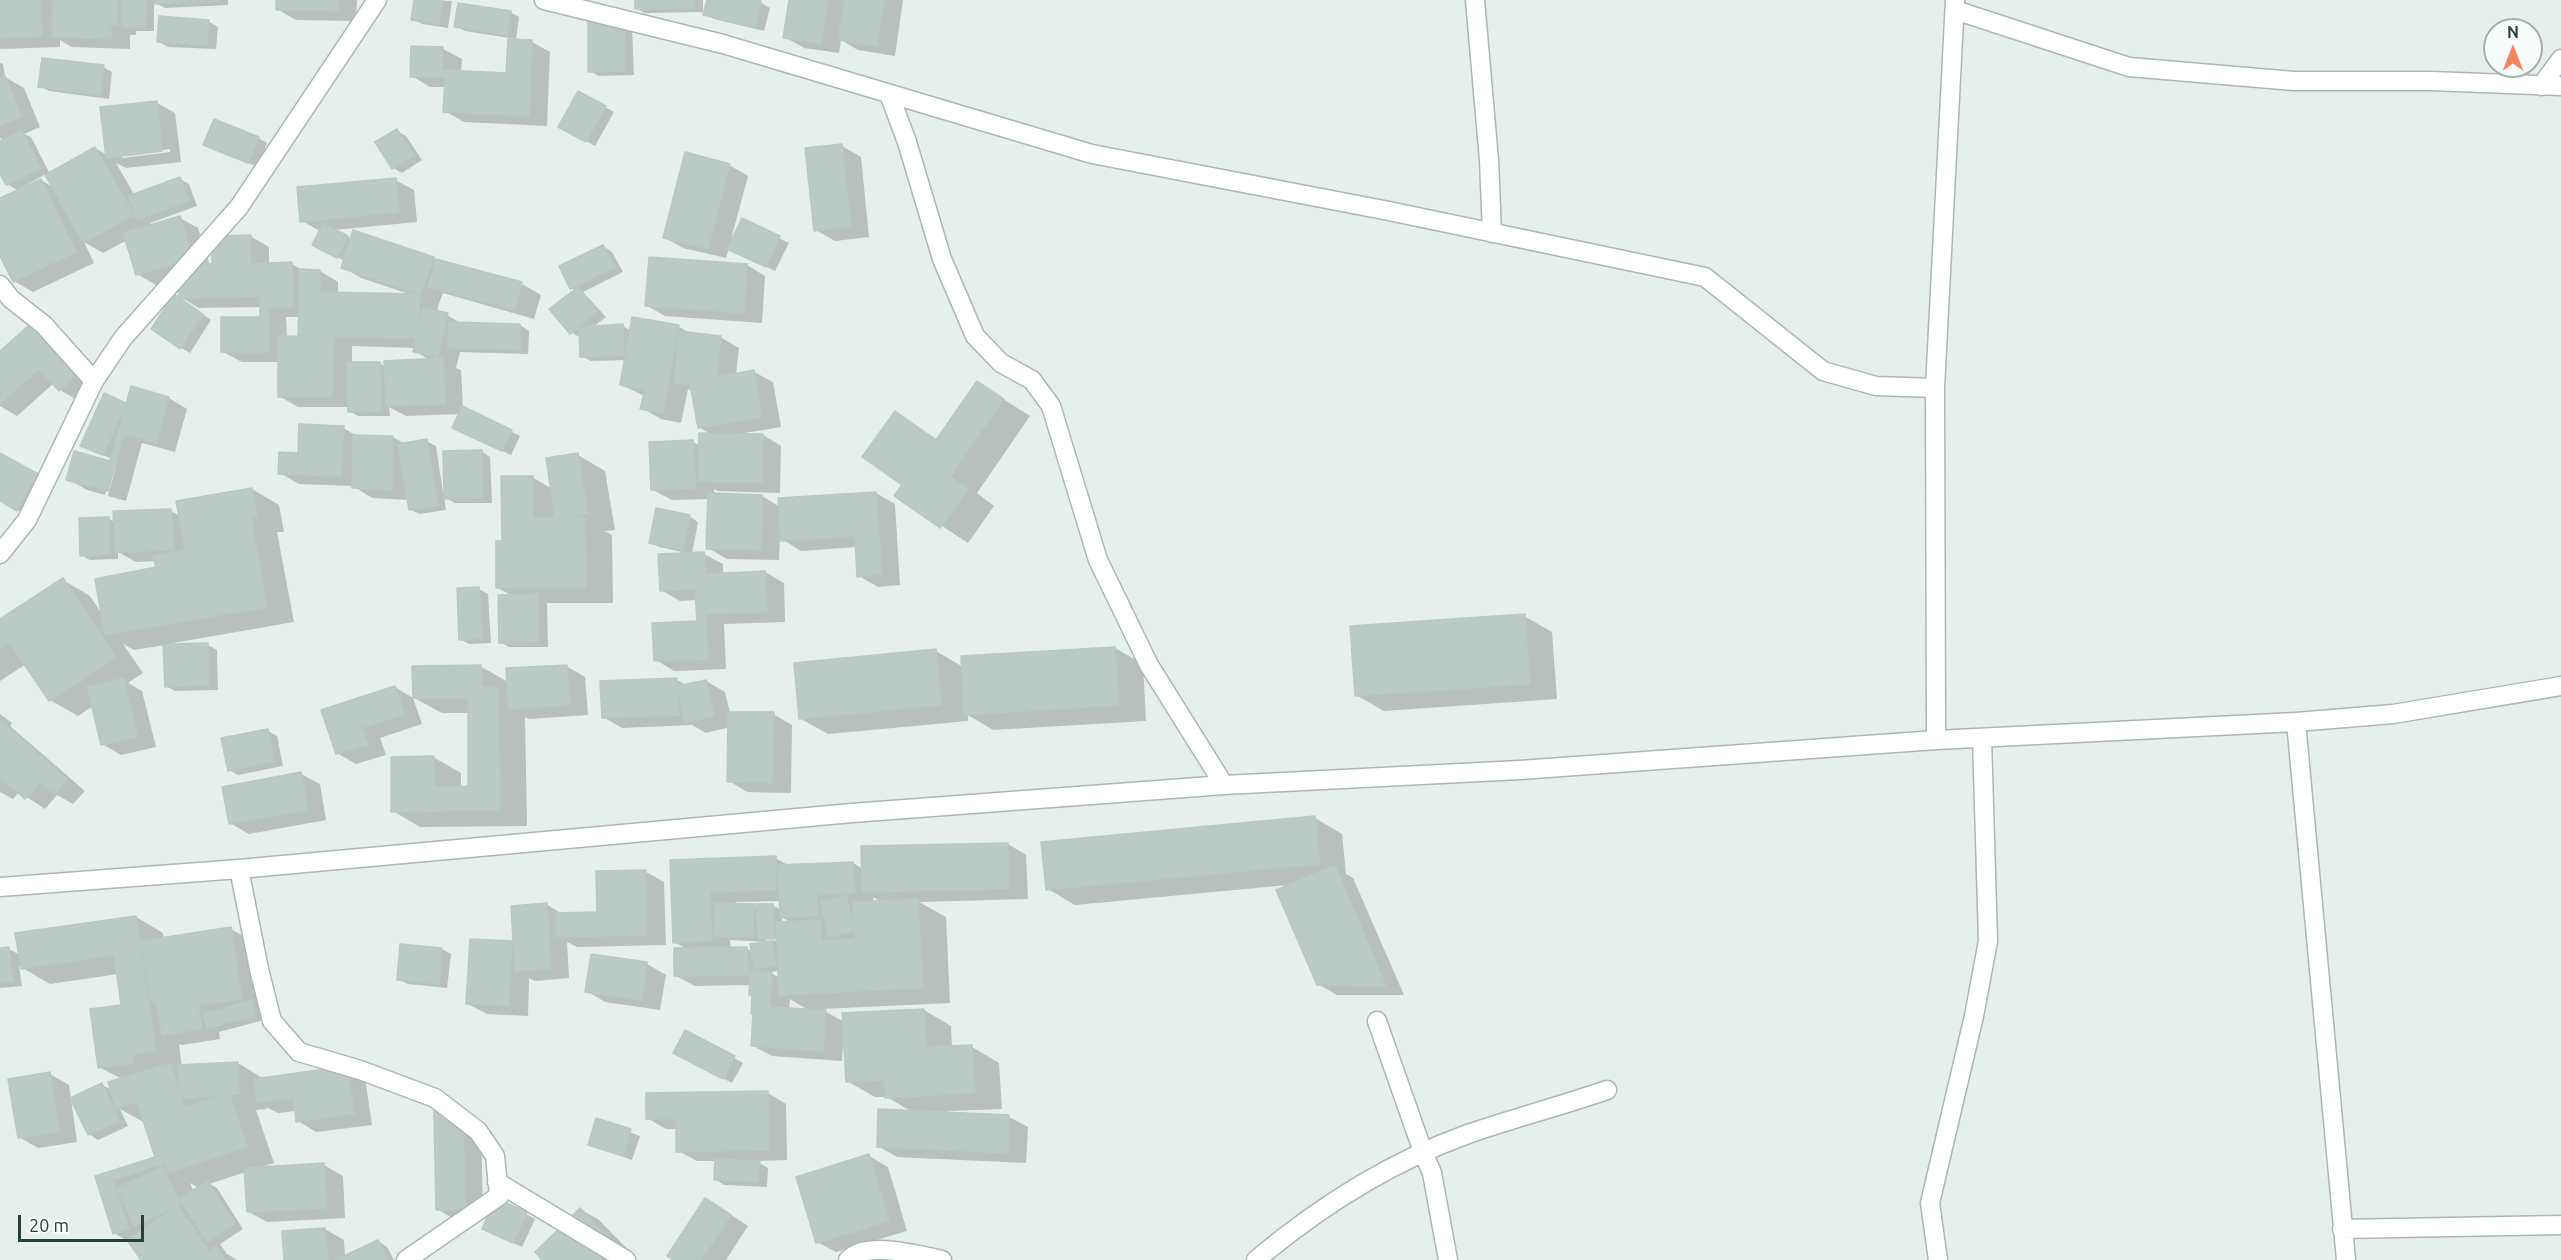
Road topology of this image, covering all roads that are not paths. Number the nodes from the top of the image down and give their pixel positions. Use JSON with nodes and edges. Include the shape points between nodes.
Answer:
{"nodes":[{"id":1,"x":377,"y":0,"type":"edge"},
{"id":2,"x":544,"y":0,"type":"edge"},
{"id":3,"x":1475,"y":0,"type":"edge"},
{"id":4,"x":1955,"y":5,"type":"edge"},
{"id":5,"x":2561,"y":59,"type":"edge"},
{"id":6,"x":2541,"y":86,"type":"junction"},
{"id":7,"x":2561,"y":86,"type":"edge"},
{"id":8,"x":889,"y":94,"type":"junction"},
{"id":9,"x":1492,"y":233,"type":"junction"},
{"id":10,"x":0,"y":285,"type":"edge"},
{"id":11,"x":94,"y":381,"type":"junction"},
{"id":12,"x":1935,"y":388,"type":"junction"},
{"id":13,"x":0,"y":554,"type":"edge"},
{"id":14,"x":2561,"y":686,"type":"edge"},
{"id":15,"x":2296,"y":722,"type":"junction"},
{"id":16,"x":1982,"y":738,"type":"junction"},
{"id":17,"x":1936,"y":740,"type":"junction"},
{"id":18,"x":1224,"y":785,"type":"junction"},
{"id":19,"x":239,"y":869,"type":"junction"},
{"id":20,"x":0,"y":888,"type":"edge"},
{"id":21,"x":1377,"y":1021,"type":"dead end"},
{"id":22,"x":1607,"y":1090,"type":"dead end"},
{"id":23,"x":1423,"y":1152,"type":"junction"},
{"id":24,"x":498,"y":1182,"type":"junction"},
{"id":25,"x":2561,"y":1225,"type":"edge"},
{"id":26,"x":2342,"y":1229,"type":"junction"},
{"id":27,"x":406,"y":1260,"type":"edge"},
{"id":28,"x":626,"y":1260,"type":"edge"},
{"id":29,"x":848,"y":1260,"type":"edge"},
{"id":30,"x":942,"y":1260,"type":"edge"},
{"id":31,"x":1256,"y":1260,"type":"edge"},
{"id":32,"x":1448,"y":1260,"type":"edge"},
{"id":33,"x":1938,"y":1260,"type":"edge"},
{"id":34,"x":2346,"y":1260,"type":"edge"}],
"edges":[{"from":1,"to":11,"type":"street","via":[[239,207],[123,338]]},
{"from":2,"to":8,"type":"street","via":[[723,44]]},
{"from":3,"to":9,"type":"street"},
{"from":4,"to":6,"type":"street","via":[[2129,67],[2294,81]]},
{"from":4,"to":12,"type":"street"},
{"from":5,"to":6,"type":"street"},
{"from":6,"to":7,"type":"street"},
{"from":8,"to":9,"type":"street","via":[[1092,154]]},
{"from":8,"to":18,"type":"street","via":[[942,259],[975,336],[1001,363],[1032,380],[1051,406],[1098,561],[1149,665]]},
{"from":9,"to":12,"type":"street","via":[[1705,277],[1823,371],[1876,386]]},
{"from":10,"to":11,"type":"street","via":[[44,325]]},
{"from":11,"to":13,"type":"street","via":[[27,520]]},
{"from":12,"to":17,"type":"street"},
{"from":14,"to":15,"type":"street","via":[[2393,714]]},
{"from":15,"to":16,"type":"street"},
{"from":15,"to":26,"type":"street"},
{"from":16,"to":17,"type":"street"},
{"from":16,"to":33,"type":"street","via":[[1988,941],[1930,1203]]},
{"from":17,"to":18,"type":"street","via":[[1532,769]]},
{"from":18,"to":19,"type":"street","via":[[852,813]]},
{"from":19,"to":20,"type":"street"},
{"from":19,"to":24,"type":"street","via":[[272,1021],[299,1052],[435,1098],[478,1131],[495,1156]]},
{"from":21,"to":23,"type":"street"},
{"from":22,"to":23,"type":"street"},
{"from":23,"to":31,"type":"street","via":[[1351,1189]]},
{"from":23,"to":32,"type":"street","via":[[1432,1173]]},
{"from":24,"to":27,"type":"street","via":[[499,1196]]},
{"from":24,"to":28,"type":"street"},
{"from":25,"to":26,"type":"street"},
{"from":26,"to":34,"type":"street"},
{"from":29,"to":30,"type":"street","via":[[853,1254],[890,1249]]}]}
